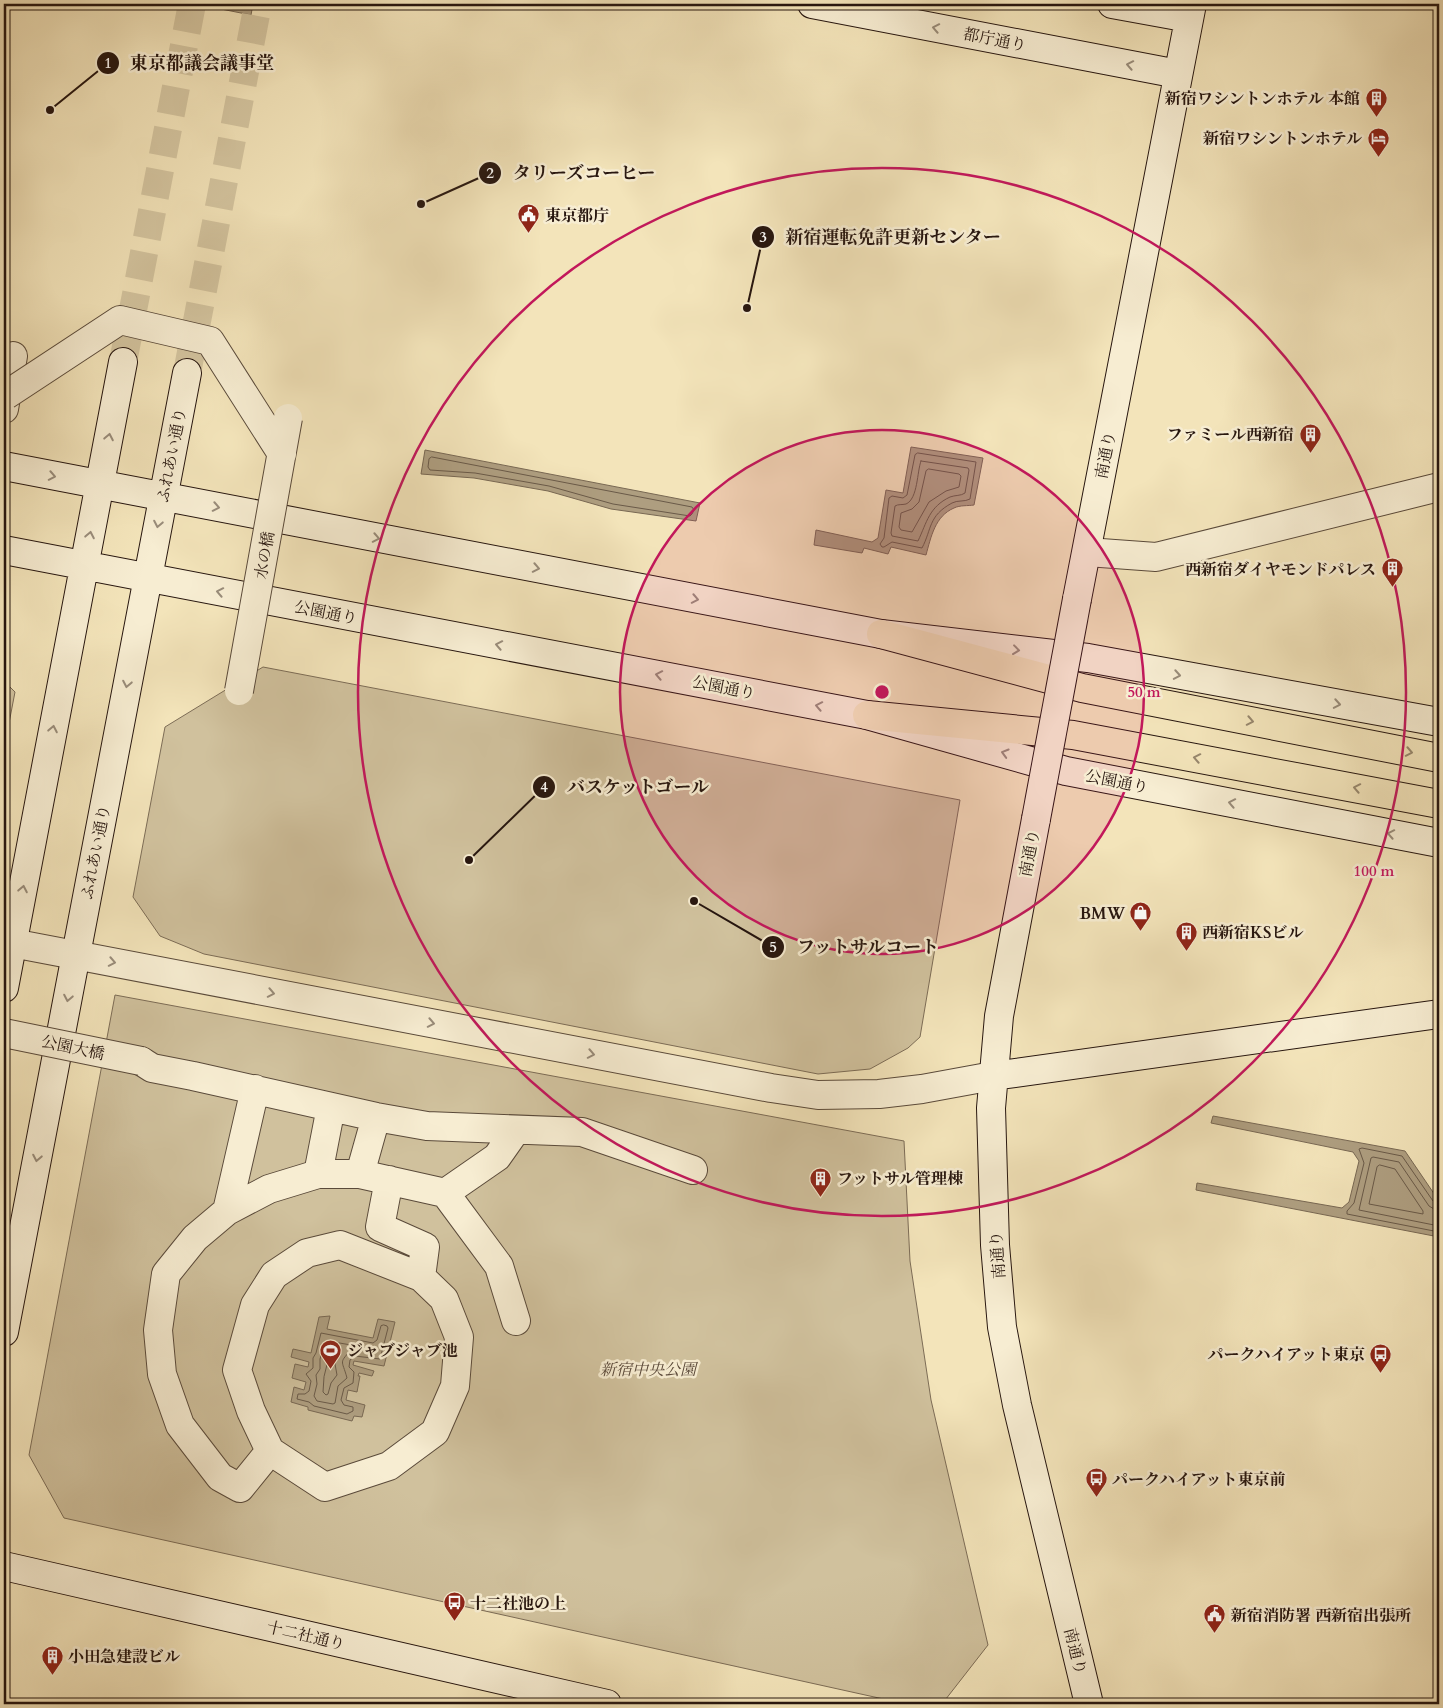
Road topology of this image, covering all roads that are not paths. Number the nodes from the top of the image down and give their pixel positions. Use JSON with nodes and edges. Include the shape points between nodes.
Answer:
{"nodes":[{"id":1,"x":812,"y":4,"type":"edge"},
{"id":2,"x":1112,"y":4,"type":"edge"},
{"id":3,"x":1190,"y":11,"type":"edge"},
{"id":4,"x":1178,"y":74,"type":"junction"},
{"id":5,"x":13,"y":356,"type":"dead end"},
{"id":6,"x":123,"y":362,"type":"tunnel mouth"},
{"id":7,"x":187,"y":373,"type":"tunnel mouth"},
{"id":8,"x":5,"y":402,"type":"edge"},
{"id":9,"x":288,"y":418,"type":"dead end"},
{"id":10,"x":282,"y":454,"type":"junction"},
{"id":11,"x":4,"y":466,"type":"edge"},
{"id":12,"x":100,"y":485,"type":"junction"},
{"id":13,"x":1439,"y":487,"type":"edge"},
{"id":14,"x":163,"y":497,"type":"junction"},
{"id":15,"x":4,"y":550,"type":"edge"},
{"id":16,"x":1087,"y":552,"type":"junction"},
{"id":17,"x":84,"y":566,"type":"junction"},
{"id":18,"x":148,"y":578,"type":"junction"},
{"id":19,"x":881,"y":634,"type":"junction"},
{"id":20,"x":239,"y":691,"type":"dead end"},
{"id":21,"x":867,"y":715,"type":"junction"},
{"id":22,"x":1439,"y":722,"type":"edge"},
{"id":23,"x":1439,"y":758,"type":"edge"},
{"id":24,"x":1439,"y":804,"type":"edge"},
{"id":25,"x":1439,"y":843,"type":"edge"},
{"id":26,"x":12,"y":944,"type":"junction"},
{"id":27,"x":76,"y":956,"type":"junction"},
{"id":28,"x":4,"y":988,"type":"edge"},
{"id":29,"x":1439,"y":1014,"type":"edge"},
{"id":30,"x":4,"y":1033,"type":"edge"},
{"id":31,"x":993,"y":1076,"type":"junction"},
{"id":32,"x":255,"y":1090,"type":"junction"},
{"id":33,"x":331,"y":1106,"type":"junction"},
{"id":34,"x":376,"y":1117,"type":"junction"},
{"id":35,"x":516,"y":1130,"type":"junction"},
{"id":36,"x":693,"y":1170,"type":"dead end"},
{"id":37,"x":318,"y":1174,"type":"junction"},
{"id":38,"x":360,"y":1174,"type":"junction"},
{"id":39,"x":389,"y":1180,"type":"junction"},
{"id":40,"x":445,"y":1194,"type":"junction"},
{"id":41,"x":227,"y":1211,"type":"junction"},
{"id":42,"x":421,"y":1277,"type":"junction"},
{"id":43,"x":516,"y":1321,"type":"dead end"},
{"id":44,"x":4,"y":1332,"type":"edge"},
{"id":45,"x":270,"y":1451,"type":"junction"},
{"id":46,"x":4,"y":1566,"type":"edge"},
{"id":47,"x":607,"y":1704,"type":"edge"},
{"id":48,"x":1089,"y":1704,"type":"edge"}],
"edges":[{"from":4,"to":1,"type":"main road","name":"都庁通り","one_way":true},
{"from":2,"to":3,"type":"main road"},
{"from":3,"to":4,"type":"main road","name":"南通り"},
{"from":4,"to":16,"type":"main road","name":"南通り"},
{"from":5,"to":8,"type":"main road"},
{"from":12,"to":6,"type":"main road","one_way":true},
{"from":7,"to":14,"type":"main road","name":"ふれあい通り"},
{"from":8,"to":10,"type":"main road","bridge":true,"via":[[120,320],[210,340]]},
{"from":9,"to":10,"type":"main road","name":"水の橋","bridge":true},
{"from":10,"to":20,"type":"main road","name":"水の橋","bridge":true},
{"from":11,"to":12,"type":"main road","one_way":true},
{"from":12,"to":14,"type":"main road"},
{"from":17,"to":12,"type":"main road","one_way":true},
{"from":13,"to":16,"type":"main road","via":[[1156,557]]},
{"from":14,"to":18,"type":"main road","name":"ふれあい通り","one_way":true},
{"from":14,"to":19,"type":"main road","one_way":true},
{"from":15,"to":17,"type":"main road","name":"公園通り"},
{"from":16,"to":31,"type":"main road","name":"南通り","bridge":true,"via":[[998,1016]]},
{"from":17,"to":18,"type":"main road","name":"公園通り"},
{"from":26,"to":17,"type":"main road","one_way":true},
{"from":21,"to":18,"type":"main road","name":"公園通り","one_way":true},
{"from":18,"to":27,"type":"main road","name":"ふれあい通り","one_way":true},
{"from":19,"to":22,"type":"main road","one_way":true,"via":[[1088,658]]},
{"from":19,"to":23,"type":"highway","one_way":true,"via":[[1082,688]]},
{"from":24,"to":21,"type":"highway","one_way":true,"via":[[1073,735]]},
{"from":25,"to":21,"type":"main road","name":"公園通り","one_way":true,"via":[[1066,771]]},
{"from":26,"to":27,"type":"main road"},
{"from":26,"to":28,"type":"main road"},
{"from":27,"to":31,"type":"main road","one_way":true,"via":[[818,1095],[879,1094]]},
{"from":27,"to":44,"type":"main road","name":"ふれあい通り","one_way":true},
{"from":29,"to":31,"type":"main road"},
{"from":30,"to":32,"type":"main road","name":"公園大橋","bridge":true,"via":[[142,1061],[152,1068]]},
{"from":31,"to":48,"type":"main road","name":"南通り","via":[[995,1244],[1002,1328],[1017,1405]]},
{"from":32,"to":33,"type":"main road","name":"公園大橋"},
{"from":32,"to":41,"type":"main road"},
{"from":33,"to":34,"type":"main road","name":"公園大橋"},
{"from":33,"to":37,"type":"main road"},
{"from":34,"to":35,"type":"main road","name":"公園大橋","via":[[427,1126]]},
{"from":34,"to":38,"type":"main road"},
{"from":35,"to":36,"type":"main road","name":"公園大橋","via":[[582,1132]]},
{"from":35,"to":40,"type":"main road","via":[[497,1157]]},
{"from":37,"to":38,"type":"main road"},
{"from":37,"to":41,"type":"main road","via":[[269,1190]]},
{"from":38,"to":39,"type":"main road"},
{"from":39,"to":40,"type":"main road"},
{"from":39,"to":42,"type":"main road","via":[[380,1227],[425,1247]]},
{"from":40,"to":43,"type":"main road","via":[[499,1266]]},
{"from":41,"to":45,"type":"main road","via":[[195,1238],[166,1274],[158,1330],[162,1374],[180,1425],[220,1477],[240,1488]]},
{"from":42,"to":45,"type":"main road","via":[[340,1245],[307,1253],[274,1276],[255,1305],[237,1370],[251,1411]]},
{"from":42,"to":45,"type":"main road","via":[[444,1300],[459,1336],[455,1386],[435,1432],[389,1466],[325,1488]]},
{"from":46,"to":47,"type":"main road","name":"十二社通り"}]}
